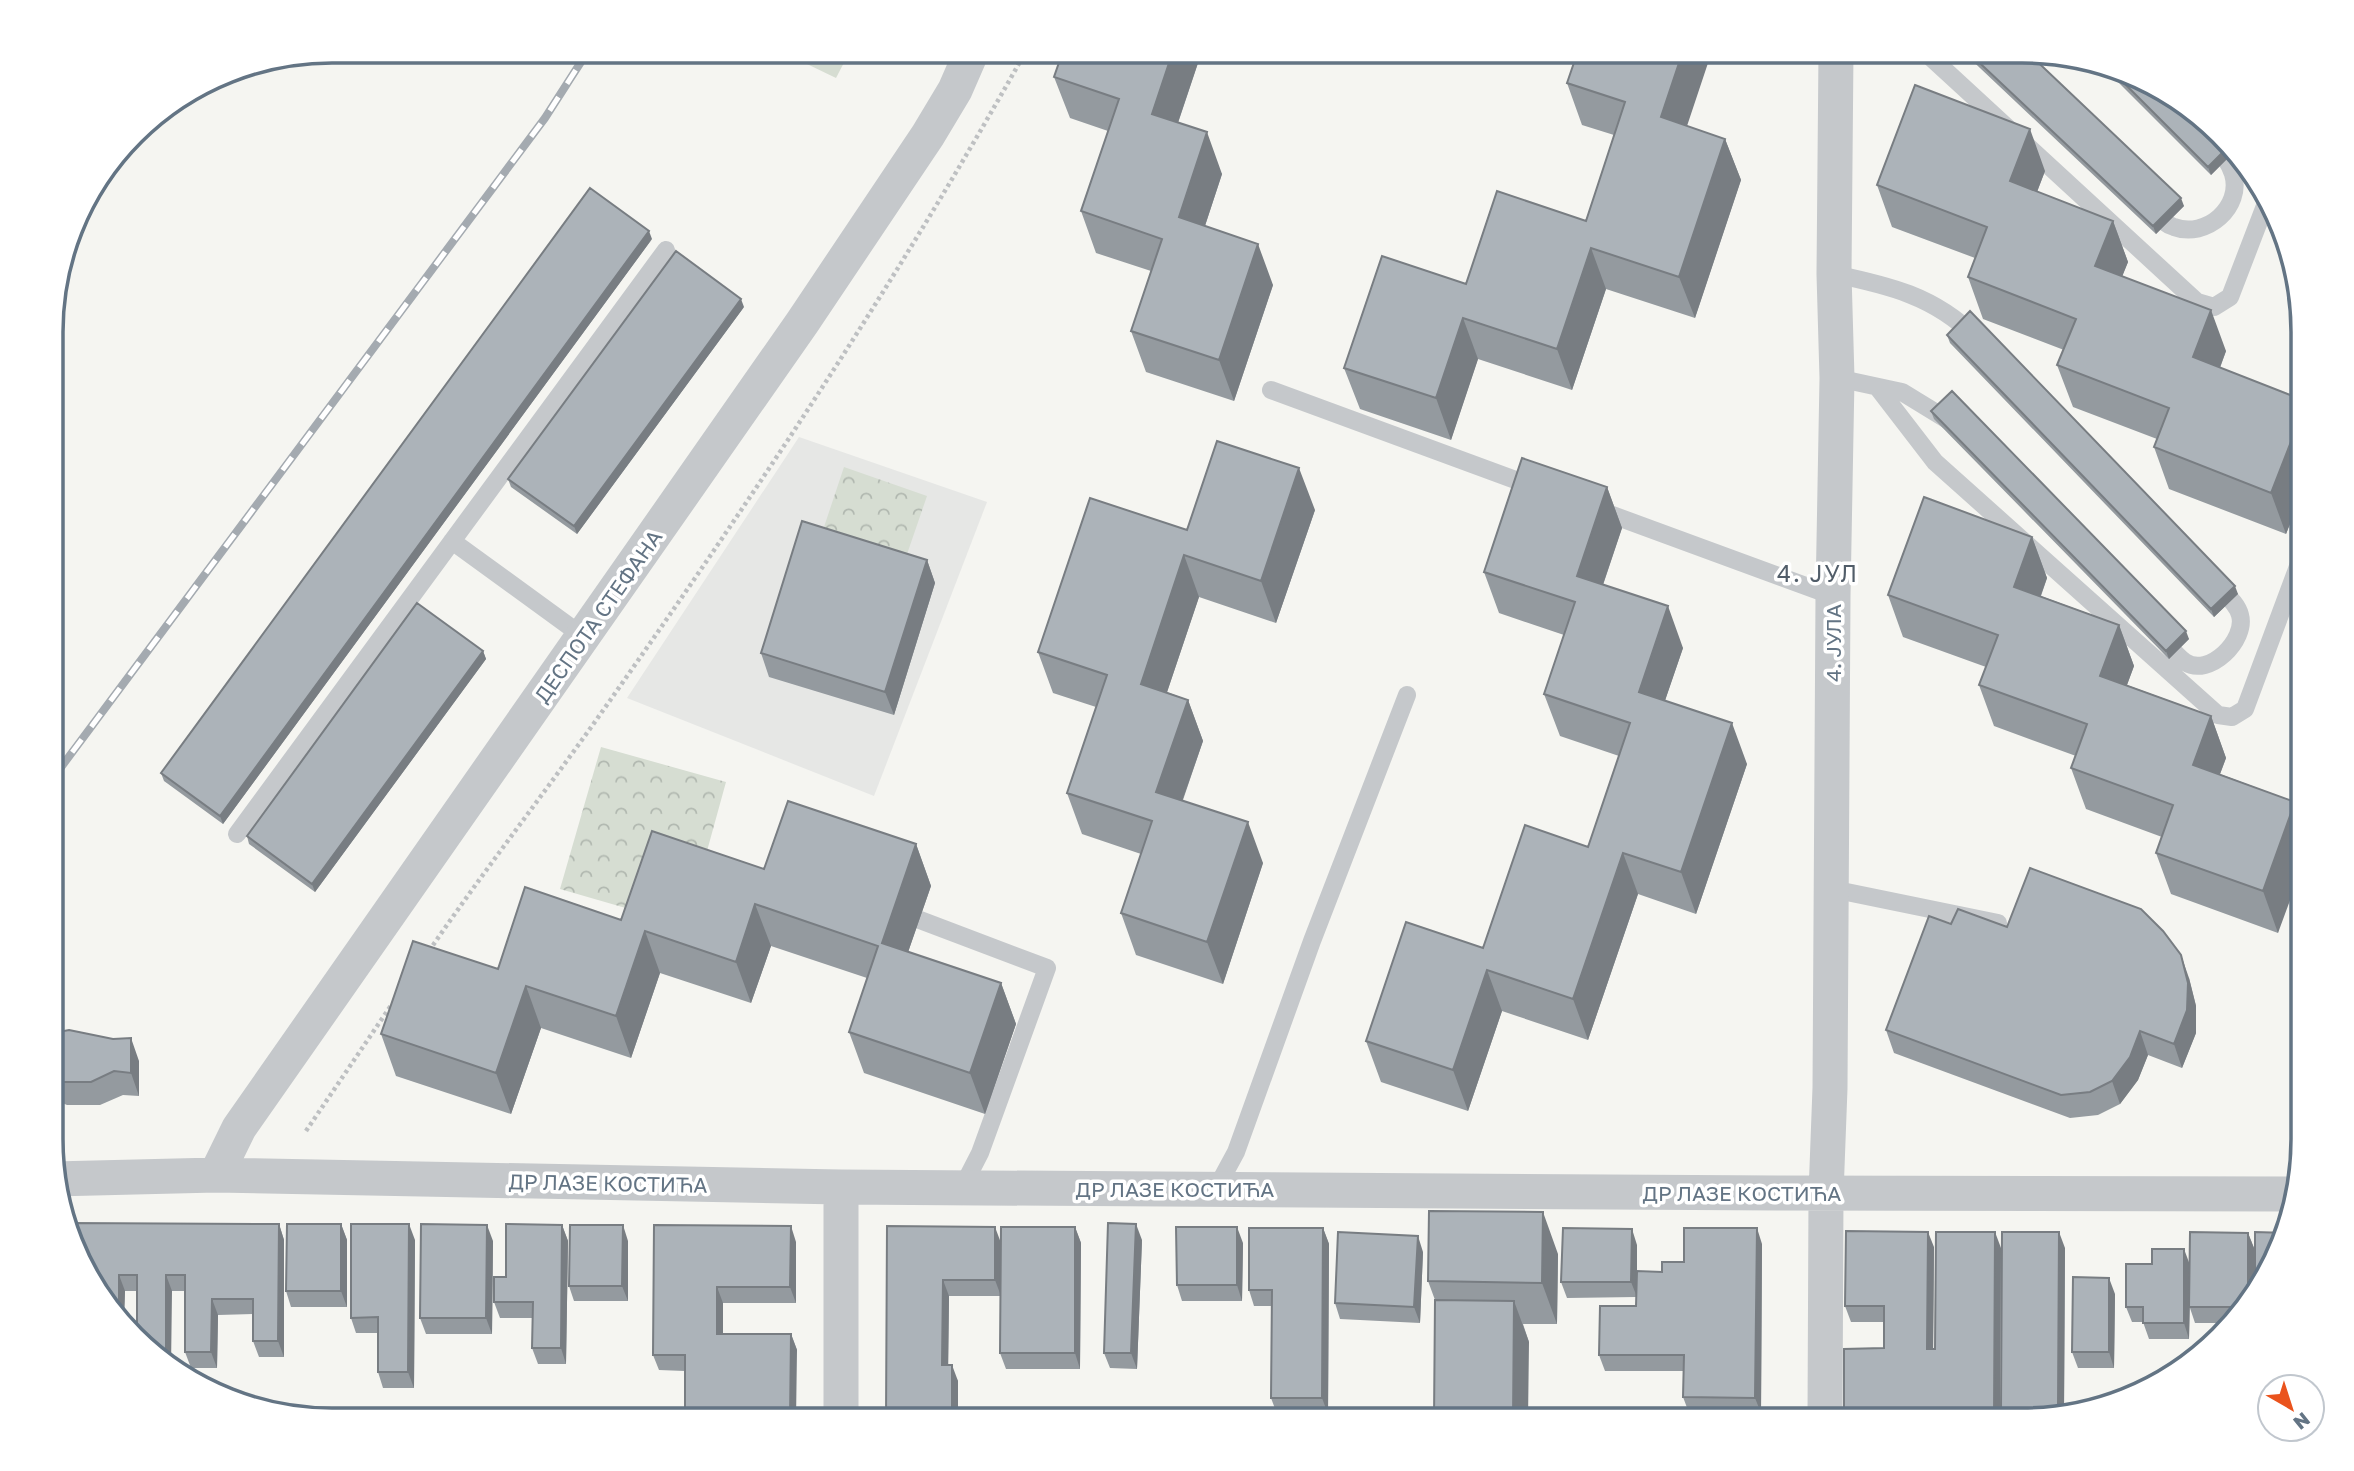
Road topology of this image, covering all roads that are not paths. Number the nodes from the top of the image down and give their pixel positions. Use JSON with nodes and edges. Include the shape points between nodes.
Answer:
{"nodes":[{"id":1,"x":967,"y":63,"type":"edge"},
{"id":2,"x":1836,"y":63,"type":"edge"},
{"id":3,"x":1937,"y":63,"type":"edge"},
{"id":4,"x":2199,"y":130,"type":"edge"},
{"id":5,"x":2133,"y":192,"type":"edge"},
{"id":6,"x":2262,"y":211,"type":"edge"},
{"id":7,"x":666,"y":250,"type":"dead end"},
{"id":8,"x":1834,"y":274,"type":"junction"},
{"id":9,"x":1983,"y":345,"type":"edge"},
{"id":10,"x":1837,"y":378,"type":"junction"},
{"id":11,"x":1878,"y":388,"type":"junction"},
{"id":12,"x":1271,"y":390,"type":"dead end"},
{"id":13,"x":1966,"y":436,"type":"edge"},
{"id":14,"x":1559,"y":495,"type":"edge"},
{"id":15,"x":1585,"y":505,"type":"edge"},
{"id":16,"x":452,"y":541,"type":"junction"},
{"id":17,"x":2203,"y":571,"type":"edge"},
{"id":18,"x":2291,"y":585,"type":"edge"},
{"id":19,"x":1833,"y":596,"type":"junction"},
{"id":20,"x":2148,"y":624,"type":"edge"},
{"id":21,"x":584,"y":637,"type":"junction"},
{"id":22,"x":1407,"y":695,"type":"dead end"},
{"id":23,"x":237,"y":834,"type":"dead end"},
{"id":24,"x":1832,"y":889,"type":"junction"},
{"id":25,"x":920,"y":920,"type":"dead end"},
{"id":26,"x":1998,"y":923,"type":"edge"},
{"id":27,"x":216,"y":1175,"type":"junction"},
{"id":28,"x":66,"y":1179,"type":"edge"},
{"id":29,"x":841,"y":1187,"type":"junction"},
{"id":30,"x":962,"y":1188,"type":"junction"},
{"id":31,"x":1216,"y":1189,"type":"junction"},
{"id":32,"x":1826,"y":1194,"type":"junction"},
{"id":33,"x":2285,"y":1194,"type":"edge"},
{"id":34,"x":841,"y":1408,"type":"edge"},
{"id":35,"x":1825,"y":1408,"type":"edge"}],
"edges":[{"from":1,"to":21,"type":"street","name":"ДЕСПОТА СТЕФАНА","via":[[900,177]]},
{"from":2,"to":8,"type":"street","name":"4. ЈУЛА"},
{"from":3,"to":6,"type":"lane","via":[[2197,302],[2214,307],[2230,296]]},
{"from":4,"to":5,"type":"lane","via":[[2226,158],[2233,174],[2233,198],[2218,220],[2202,229],[2171,227]]},
{"from":7,"to":16,"type":"lane"},
{"from":8,"to":9,"type":"lane","via":[[1908,292],[1964,326]]},
{"from":8,"to":10,"type":"street","name":"4. ЈУЛА"},
{"from":10,"to":11,"type":"lane"},
{"from":10,"to":19,"type":"street","name":"4. ЈУЛА"},
{"from":11,"to":13,"type":"lane","via":[[1902,392],[1930,407]]},
{"from":11,"to":18,"type":"lane","via":[[1935,462],[2218,715],[2232,717],[2245,709]]},
{"from":12,"to":14,"type":"lane"},
{"from":15,"to":19,"type":"lane"},
{"from":16,"to":21,"type":"lane"},
{"from":16,"to":23,"type":"lane"},
{"from":17,"to":20,"type":"lane","via":[[2232,600],[2240,615],[2241,631],[2224,656],[2204,666],[2187,664]]},
{"from":19,"to":24,"type":"street","name":"4. ЈУЛА"},
{"from":21,"to":27,"type":"street","name":"ДЕСПОТА СТЕФАНА","via":[[239,1128]]},
{"from":22,"to":31,"type":"lane","via":[[1236,1152]]},
{"from":24,"to":26,"type":"lane"},
{"from":24,"to":32,"type":"street","name":"4. ЈУЛА"},
{"from":25,"to":30,"type":"lane","via":[[1047,968],[980,1153]]},
{"from":27,"to":28,"type":"street","name":"ДР ЛАЗЕ КОСТИЋА"},
{"from":27,"to":29,"type":"street","name":"ДР ЛАЗЕ КОСТИЋА"},
{"from":29,"to":30,"type":"street","name":"ДР ЛАЗЕ КОСТИЋА"},
{"from":29,"to":34,"type":"street"},
{"from":30,"to":31,"type":"street","name":"ДР ЛАЗЕ КОСТИЋА"},
{"from":31,"to":32,"type":"street","name":"ДР ЛАЗЕ КОСТИЋА"},
{"from":32,"to":33,"type":"street","name":"ДР ЛАЗЕ КОСТИЋА"},
{"from":32,"to":35,"type":"street","name":"4. ЈУЛА"}]}
